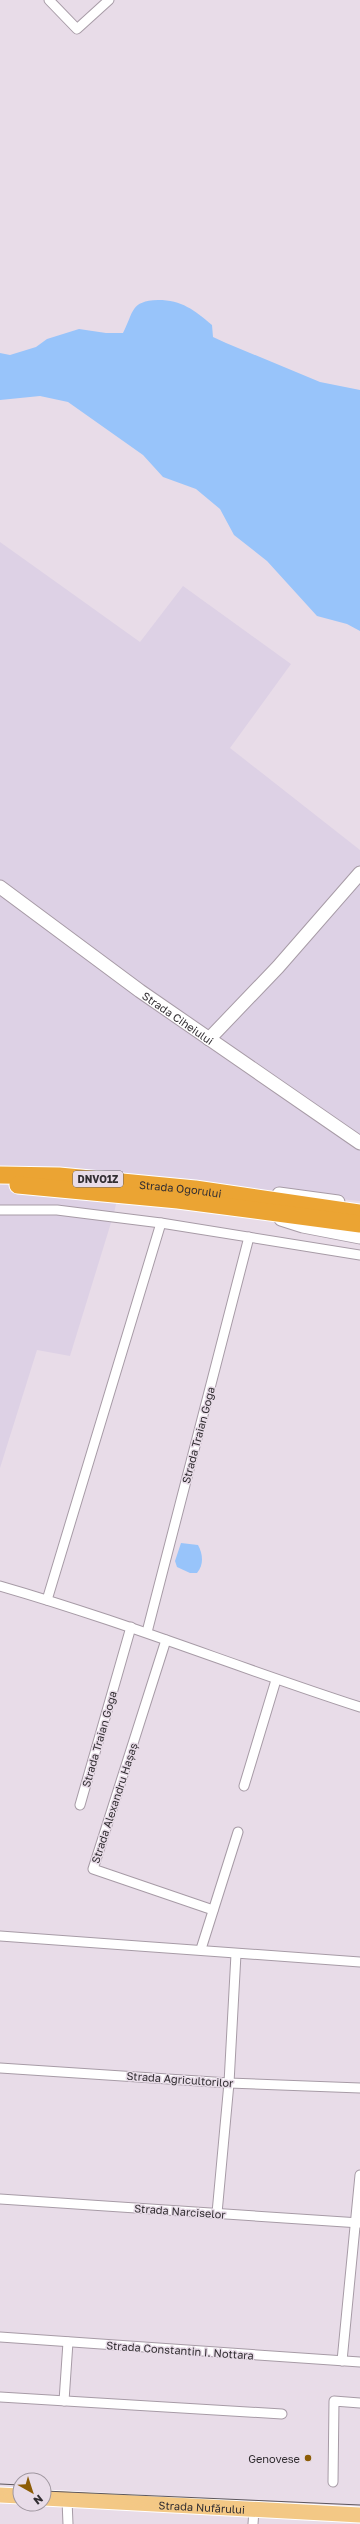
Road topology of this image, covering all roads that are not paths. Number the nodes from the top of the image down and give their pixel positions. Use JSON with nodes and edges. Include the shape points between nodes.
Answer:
{"nodes":[{"id":1,"x":49,"y":0,"type":"edge"},
{"id":2,"x":109,"y":0,"type":"edge"},
{"id":3,"x":360,"y":873,"type":"edge"},
{"id":4,"x":0,"y":887,"type":"edge"},
{"id":5,"x":209,"y":1039,"type":"junction"},
{"id":6,"x":360,"y":1143,"type":"edge"},
{"id":7,"x":0,"y":1175,"type":"edge"},
{"id":8,"x":0,"y":1186,"type":"edge"},
{"id":9,"x":248,"y":1196,"type":"junction"},
{"id":10,"x":360,"y":1205,"type":"edge"},
{"id":11,"x":0,"y":1210,"type":"edge"},
{"id":12,"x":262,"y":1213,"type":"junction"},
{"id":13,"x":360,"y":1213,"type":"edge"},
{"id":14,"x":161,"y":1223,"type":"junction"},
{"id":15,"x":360,"y":1224,"type":"edge"},
{"id":16,"x":249,"y":1237,"type":"junction"},
{"id":17,"x":360,"y":1237,"type":"edge"},
{"id":18,"x":360,"y":1256,"type":"edge"},
{"id":19,"x":0,"y":1586,"type":"edge"},
{"id":20,"x":47,"y":1600,"type":"junction"},
{"id":21,"x":131,"y":1627,"type":"junction"},
{"id":22,"x":146,"y":1632,"type":"junction"},
{"id":23,"x":166,"y":1640,"type":"junction"},
{"id":24,"x":276,"y":1680,"type":"junction"},
{"id":25,"x":360,"y":1707,"type":"edge"},
{"id":26,"x":244,"y":1786,"type":"dead end"},
{"id":27,"x":80,"y":1805,"type":"dead end"},
{"id":28,"x":238,"y":1832,"type":"dead end"},
{"id":29,"x":213,"y":1910,"type":"junction"},
{"id":30,"x":0,"y":1936,"type":"edge"},
{"id":31,"x":201,"y":1949,"type":"junction"},
{"id":32,"x":236,"y":1954,"type":"junction"},
{"id":33,"x":360,"y":1962,"type":"edge"},
{"id":34,"x":0,"y":2068,"type":"edge"},
{"id":35,"x":229,"y":2083,"type":"junction"},
{"id":36,"x":360,"y":2088,"type":"edge"},
{"id":37,"x":360,"y":2175,"type":"edge"},
{"id":38,"x":0,"y":2199,"type":"edge"},
{"id":39,"x":217,"y":2213,"type":"junction"},
{"id":40,"x":359,"y":2223,"type":"edge"},
{"id":41,"x":0,"y":2337,"type":"edge"},
{"id":42,"x":68,"y":2342,"type":"junction"},
{"id":43,"x":342,"y":2361,"type":"junction"},
{"id":44,"x":360,"y":2362,"type":"edge"},
{"id":45,"x":0,"y":2397,"type":"edge"},
{"id":46,"x":64,"y":2401,"type":"junction"},
{"id":47,"x":360,"y":2403,"type":"edge"},
{"id":48,"x":282,"y":2414,"type":"dead end"},
{"id":49,"x":332,"y":2482,"type":"dead end"},
{"id":50,"x":0,"y":2495,"type":"edge"},
{"id":51,"x":12,"y":2496,"type":"edge"},
{"id":52,"x":52,"y":2499,"type":"edge"},
{"id":53,"x":67,"y":2500,"type":"junction"},
{"id":54,"x":360,"y":2515,"type":"edge"},
{"id":55,"x":254,"y":2517,"type":"edge"},
{"id":56,"x":68,"y":2524,"type":"edge"}],
"edges":[{"from":1,"to":2,"type":"street","via":[[77,30]]},
{"from":3,"to":5,"type":"street","via":[[278,967]]},
{"from":4,"to":5,"type":"street","name":"Strada Ciheiului"},
{"from":5,"to":6,"type":"street","name":"Strada Ciheiului"},
{"from":7,"to":9,"type":"highway","name":"Strada Ogorului","number":"DNVO1Z","via":[[59,1176]]},
{"from":8,"to":12,"type":"highway","name":"Strada Ogorului","number":"DNVO1Z","via":[[22,1185],[163,1198]]},
{"from":9,"to":10,"type":"street","via":[[301,1196]]},
{"from":9,"to":13,"type":"highway","name":"Strada Ogorului","number":"DNVO1Z"},
{"from":11,"to":14,"type":"street","via":[[57,1210]]},
{"from":12,"to":15,"type":"highway","name":"Strada Ogorului","number":"DNVO1Z"},
{"from":12,"to":17,"type":"street","via":[[303,1226]]},
{"from":14,"to":16,"type":"street"},
{"from":14,"to":20,"type":"street"},
{"from":16,"to":18,"type":"street"},
{"from":16,"to":22,"type":"street","name":"Strada Traian Goga"},
{"from":19,"to":20,"type":"street"},
{"from":20,"to":21,"type":"street"},
{"from":21,"to":22,"type":"street"},
{"from":21,"to":27,"type":"street","name":"Strada Traian Goga"},
{"from":22,"to":23,"type":"street"},
{"from":23,"to":24,"type":"street"},
{"from":23,"to":29,"type":"street","name":"Strada Alexandru Hașaș","via":[[94,1869]]},
{"from":24,"to":25,"type":"street"},
{"from":24,"to":26,"type":"street"},
{"from":28,"to":29,"type":"street"},
{"from":29,"to":31,"type":"street"},
{"from":30,"to":31,"type":"street"},
{"from":31,"to":32,"type":"street"},
{"from":32,"to":33,"type":"street"},
{"from":32,"to":35,"type":"street"},
{"from":34,"to":35,"type":"street","name":"Strada Agricultorilor"},
{"from":35,"to":36,"type":"street","name":"Strada Agricultorilor"},
{"from":35,"to":39,"type":"street"},
{"from":37,"to":40,"type":"street"},
{"from":38,"to":39,"type":"street","name":"Strada Narciselor"},
{"from":39,"to":40,"type":"street","name":"Strada Narciselor"},
{"from":40,"to":43,"type":"street"},
{"from":41,"to":42,"type":"street","name":"Strada Constantin I. Nottara"},
{"from":42,"to":43,"type":"street","name":"Strada Constantin I. Nottara"},
{"from":42,"to":46,"type":"street"},
{"from":43,"to":44,"type":"street","name":"Strada Constantin I. Nottara"},
{"from":45,"to":46,"type":"street"},
{"from":46,"to":48,"type":"street"},
{"from":47,"to":49,"type":"street","via":[[334,2401]]},
{"from":50,"to":51,"type":"main road"},
{"from":52,"to":53,"type":"main road","name":"Strada Nufărului"},
{"from":53,"to":55,"type":"main road","name":"Strada Nufărului"},
{"from":53,"to":56,"type":"street"},
{"from":54,"to":55,"type":"main road","name":"Strada Nufărului"}]}
